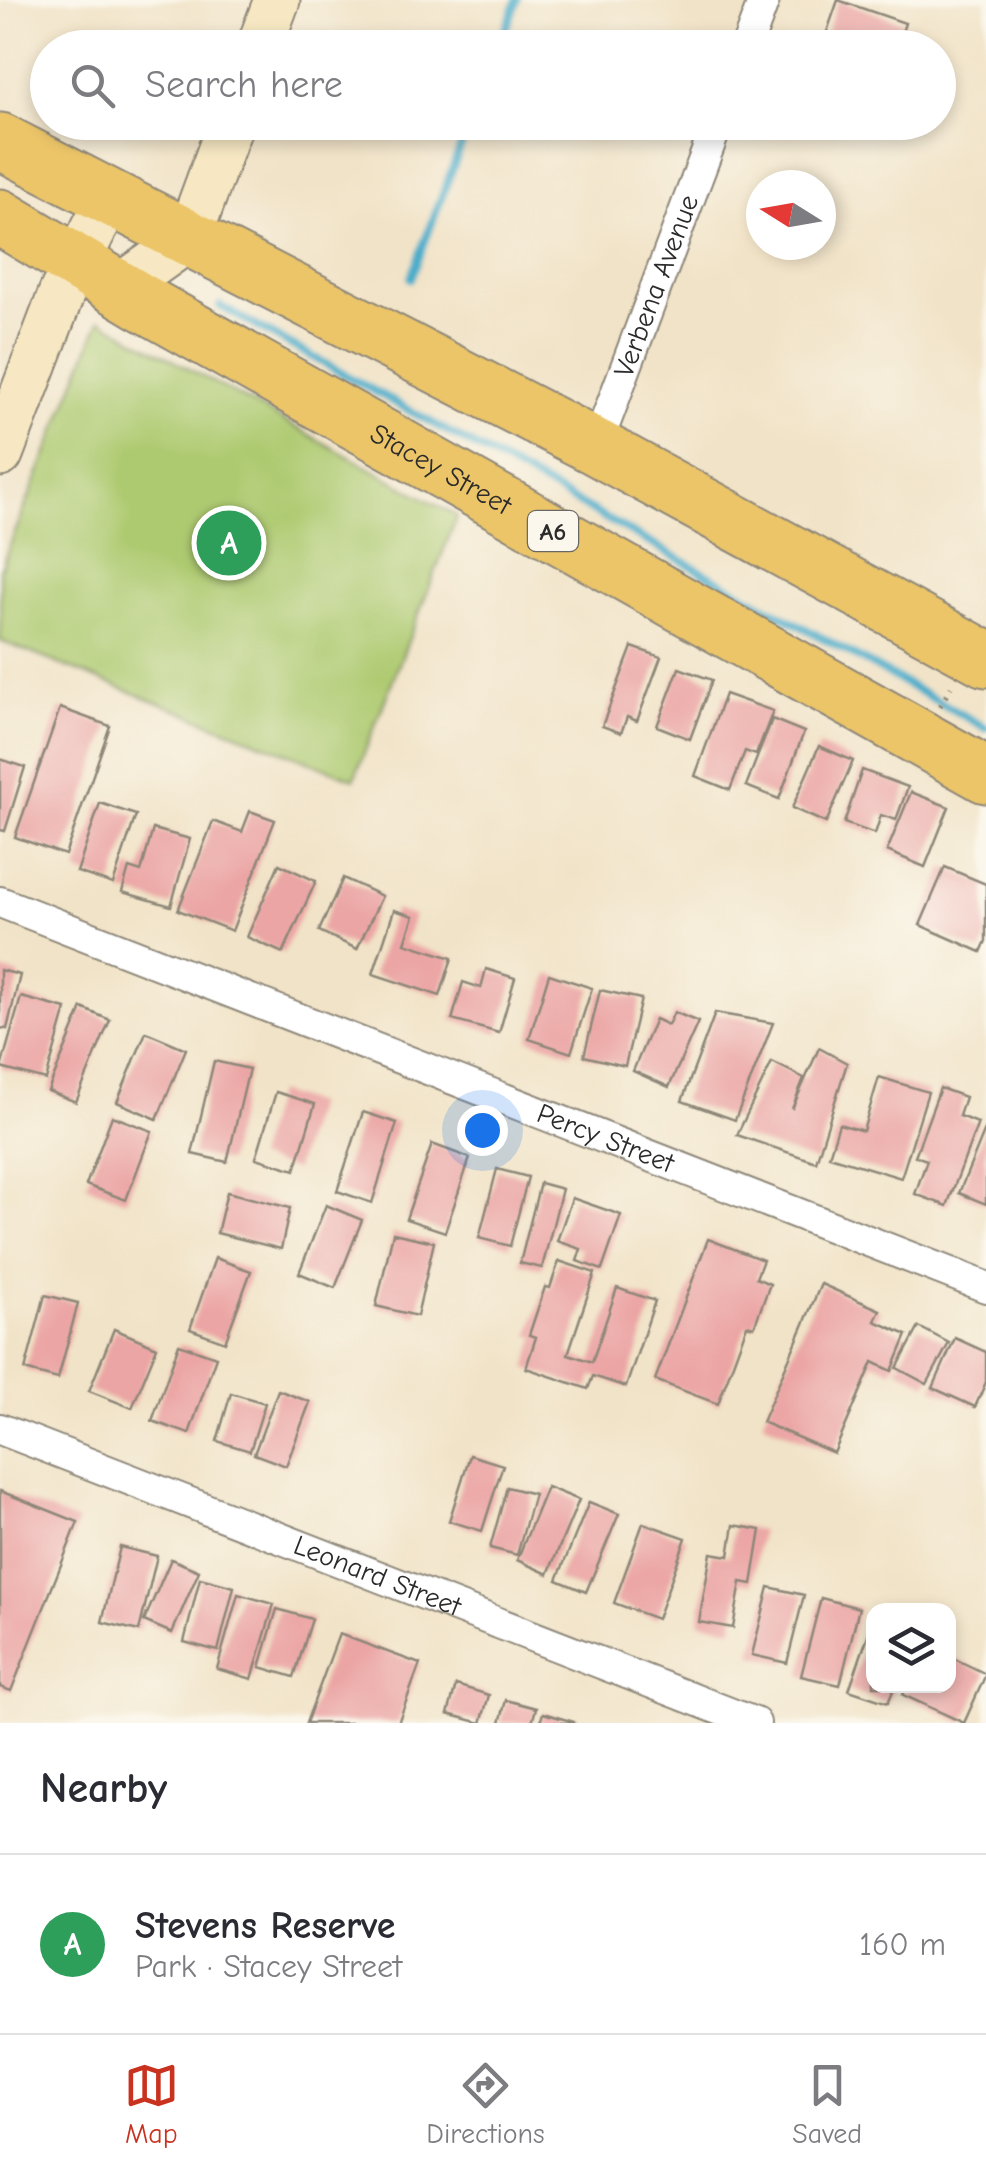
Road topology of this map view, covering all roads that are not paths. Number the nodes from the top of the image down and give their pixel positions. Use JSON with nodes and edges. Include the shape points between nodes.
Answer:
{"nodes":[{"id":1,"x":277,"y":0,"type":"edge"},
{"id":2,"x":764,"y":0,"type":"edge"},
{"id":3,"x":266,"y":30,"type":"edge"},
{"id":4,"x":753,"y":30,"type":"edge"},
{"id":5,"x":224,"y":140,"type":"edge"},
{"id":6,"x":711,"y":140,"type":"edge"},
{"id":7,"x":0,"y":141,"type":"edge"},
{"id":8,"x":110,"y":197,"type":"junction"},
{"id":9,"x":0,"y":217,"type":"edge"},
{"id":10,"x":188,"y":239,"type":"junction"},
{"id":11,"x":97,"y":276,"type":"junction"},
{"id":12,"x":596,"y":447,"type":"junction"},
{"id":13,"x":0,"y":454,"type":"edge"},
{"id":14,"x":986,"y":659,"type":"edge"},
{"id":15,"x":986,"y":776,"type":"edge"},
{"id":16,"x":0,"y":902,"type":"edge"},
{"id":17,"x":986,"y":1287,"type":"edge"},
{"id":18,"x":0,"y":1430,"type":"edge"},
{"id":19,"x":755,"y":1723,"type":"edge"}],
"edges":[{"from":1,"to":3,"type":"street"},
{"from":2,"to":4,"type":"street"},
{"from":5,"to":10,"type":"street"},
{"from":6,"to":12,"type":"street","name":"Verbena Avenue"},
{"from":7,"to":8,"type":"highway"},
{"from":8,"to":10,"type":"highway"},
{"from":8,"to":11,"type":"street"},
{"from":9,"to":11,"type":"highway","name":"Stacey Street","number":"A6"},
{"from":10,"to":11,"type":"street"},
{"from":10,"to":12,"type":"highway"},
{"from":11,"to":13,"type":"street","via":[[59,298]]},
{"from":11,"to":15,"type":"highway","name":"Stacey Street","number":"A6"},
{"from":12,"to":14,"type":"highway"},
{"from":16,"to":17,"type":"street","name":"Percy Street"},
{"from":18,"to":19,"type":"street","name":"Leonard Street"}]}
